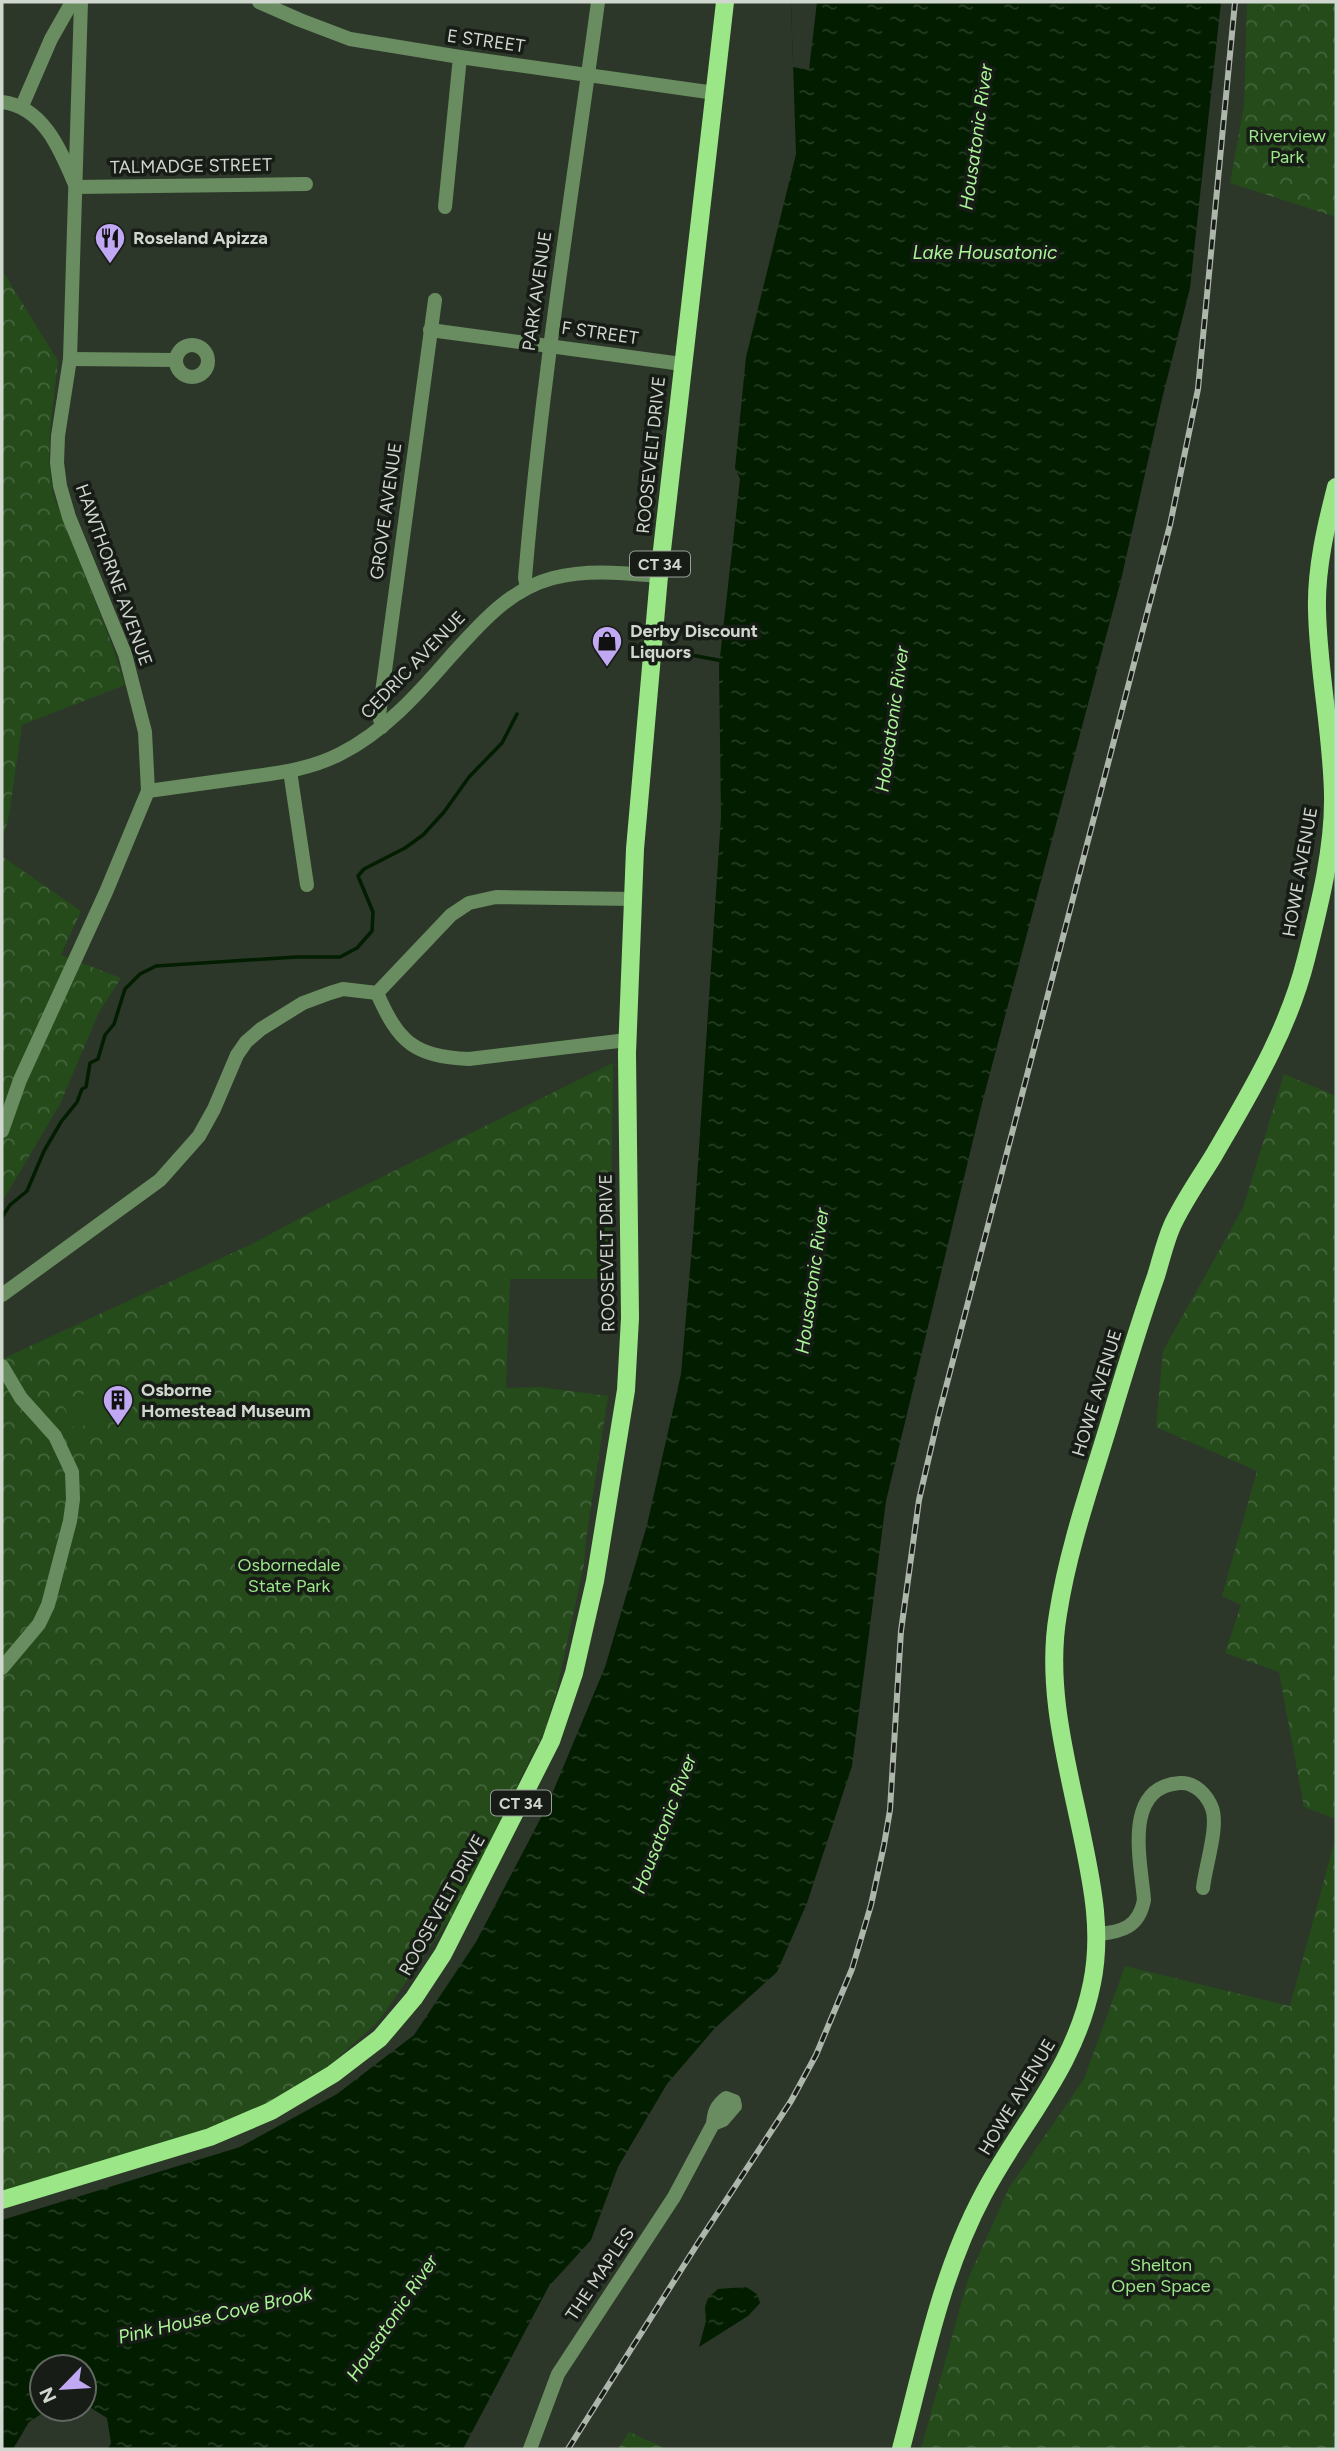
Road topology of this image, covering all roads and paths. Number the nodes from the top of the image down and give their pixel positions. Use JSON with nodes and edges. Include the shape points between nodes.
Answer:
{"nodes":[{"id":1,"x":72,"y":2,"type":"edge"},
{"id":2,"x":80,"y":2,"type":"edge"},
{"id":3,"x":259,"y":2,"type":"edge"},
{"id":4,"x":598,"y":2,"type":"edge"},
{"id":5,"x":726,"y":2,"type":"edge"},
{"id":6,"x":460,"y":57,"type":"junction"},
{"id":7,"x":589,"y":75,"type":"junction"},
{"id":8,"x":715,"y":93,"type":"junction"},
{"id":9,"x":2,"y":102,"type":"edge"},
{"id":10,"x":22,"y":106,"type":"junction"},
{"id":11,"x":306,"y":184,"type":"dead end"},
{"id":12,"x":76,"y":187,"type":"junction"},
{"id":13,"x":445,"y":207,"type":"dead end"},
{"id":14,"x":435,"y":300,"type":"dead end"},
{"id":15,"x":430,"y":330,"type":"junction"},
{"id":16,"x":548,"y":346,"type":"junction"},
{"id":17,"x":70,"y":359,"type":"junction"},
{"id":18,"x":175,"y":360,"type":"dead end"},
{"id":19,"x":682,"y":364,"type":"junction"},
{"id":20,"x":1336,"y":487,"type":"edge"},
{"id":21,"x":659,"y":576,"type":"junction"},
{"id":22,"x":527,"y":587,"type":"junction"},
{"id":23,"x":382,"y":727,"type":"junction"},
{"id":24,"x":290,"y":771,"type":"junction"},
{"id":25,"x":148,"y":791,"type":"junction"},
{"id":26,"x":307,"y":885,"type":"dead end"},
{"id":27,"x":634,"y":899,"type":"junction"},
{"id":28,"x":377,"y":993,"type":"junction"},
{"id":29,"x":628,"y":1040,"type":"junction"},
{"id":30,"x":2,"y":1131,"type":"edge"},
{"id":31,"x":2,"y":1295,"type":"edge"},
{"id":32,"x":2,"y":1366,"type":"edge"},
{"id":33,"x":2,"y":1668,"type":"edge"},
{"id":34,"x":1203,"y":1888,"type":"dead end"},
{"id":35,"x":1098,"y":1934,"type":"junction"},
{"id":36,"x":713,"y":2124,"type":"dead end"},
{"id":37,"x":2,"y":2200,"type":"edge"},
{"id":38,"x":530,"y":2449,"type":"edge"},
{"id":39,"x":901,"y":2449,"type":"edge"}],
"edges":[{"from":1,"to":10,"type":"street"},
{"from":2,"to":12,"type":"street","name":"HAWTHORNE AVENUE"},
{"from":3,"to":6,"type":"street","name":"E STREET","via":[[350,39]]},
{"from":4,"to":7,"type":"street","name":"PARK AVENUE"},
{"from":5,"to":8,"type":"main road","name":"ROOSEVELT DRIVE","number":"CT 34"},
{"from":6,"to":7,"type":"street","name":"E STREET"},
{"from":6,"to":13,"type":"street"},
{"from":7,"to":8,"type":"street","name":"E STREET"},
{"from":7,"to":16,"type":"street","name":"PARK AVENUE"},
{"from":8,"to":19,"type":"main road","name":"ROOSEVELT DRIVE","number":"CT 34"},
{"from":9,"to":10,"type":"street"},
{"from":10,"to":12,"type":"street","via":[[51,137]]},
{"from":11,"to":12,"type":"street","name":"TALMADGE STREET"},
{"from":12,"to":17,"type":"street","name":"HAWTHORNE AVENUE"},
{"from":14,"to":15,"type":"street","name":"GROVE AVENUE"},
{"from":15,"to":16,"type":"street","name":"F STREET"},
{"from":15,"to":23,"type":"street","name":"GROVE AVENUE","via":[[379,715]]},
{"from":16,"to":19,"type":"street","name":"F STREET"},
{"from":16,"to":22,"type":"street","name":"PARK AVENUE"},
{"from":17,"to":18,"type":"street"},
{"from":17,"to":25,"type":"street","name":"HAWTHORNE AVENUE","via":[[58,436],[60,486],[68,517],[125,654],[145,732]]},
{"from":19,"to":21,"type":"main road","name":"ROOSEVELT DRIVE","number":"CT 34"},
{"from":20,"to":35,"type":"main road","name":"HOWE AVENUE","via":[[1323,544],[1317,606],[1332,821],[1306,957],[1294,1003],[1273,1051],[1172,1227],[1070,1556],[1056,1621],[1060,1727]]},
{"from":21,"to":22,"type":"street","name":"CEDRIC AVENUE","via":[[570,575]]},
{"from":21,"to":27,"type":"main road","name":"ROOSEVELT DRIVE","number":"CT 34"},
{"from":22,"to":23,"type":"street","name":"CEDRIC AVENUE","via":[[485,618]]},
{"from":23,"to":24,"type":"street","name":"CEDRIC AVENUE","via":[[340,754]]},
{"from":24,"to":25,"type":"street","name":"CEDRIC AVENUE"},
{"from":24,"to":26,"type":"street"},
{"from":25,"to":30,"type":"street","name":"HAWTHORNE AVENUE","via":[[20,1080]]},
{"from":27,"to":28,"type":"street","via":[[496,897],[469,903],[451,915]]},
{"from":27,"to":29,"type":"main road","name":"ROOSEVELT DRIVE","number":"CT 34"},
{"from":28,"to":29,"type":"street","via":[[405,1041],[452,1058]]},
{"from":28,"to":31,"type":"street","via":[[343,989],[330,993],[261,1029],[237,1055],[199,1136],[160,1180]]},
{"from":29,"to":37,"type":"main road","name":"ROOSEVELT DRIVE","number":"CT 34","via":[[630,1318],[626,1390],[595,1581],[574,1673],[551,1741],[443,1954],[380,2038],[334,2074],[271,2111],[209,2137]]},
{"from":32,"to":33,"type":"street","via":[[21,1398],[55,1436],[72,1472],[73,1499],[48,1605],[39,1625]]},
{"from":34,"to":35,"type":"street","via":[[1214,1823],[1212,1809],[1195,1787],[1175,1783],[1148,1798],[1138,1823],[1142,1910],[1125,1930]]},
{"from":35,"to":39,"type":"main road","name":"HOWE AVENUE","via":[[1092,1986],[1077,2038],[983,2194],[956,2254]]},
{"from":36,"to":38,"type":"street","name":"THE MAPLES","via":[[674,2197],[558,2374]]}]}
